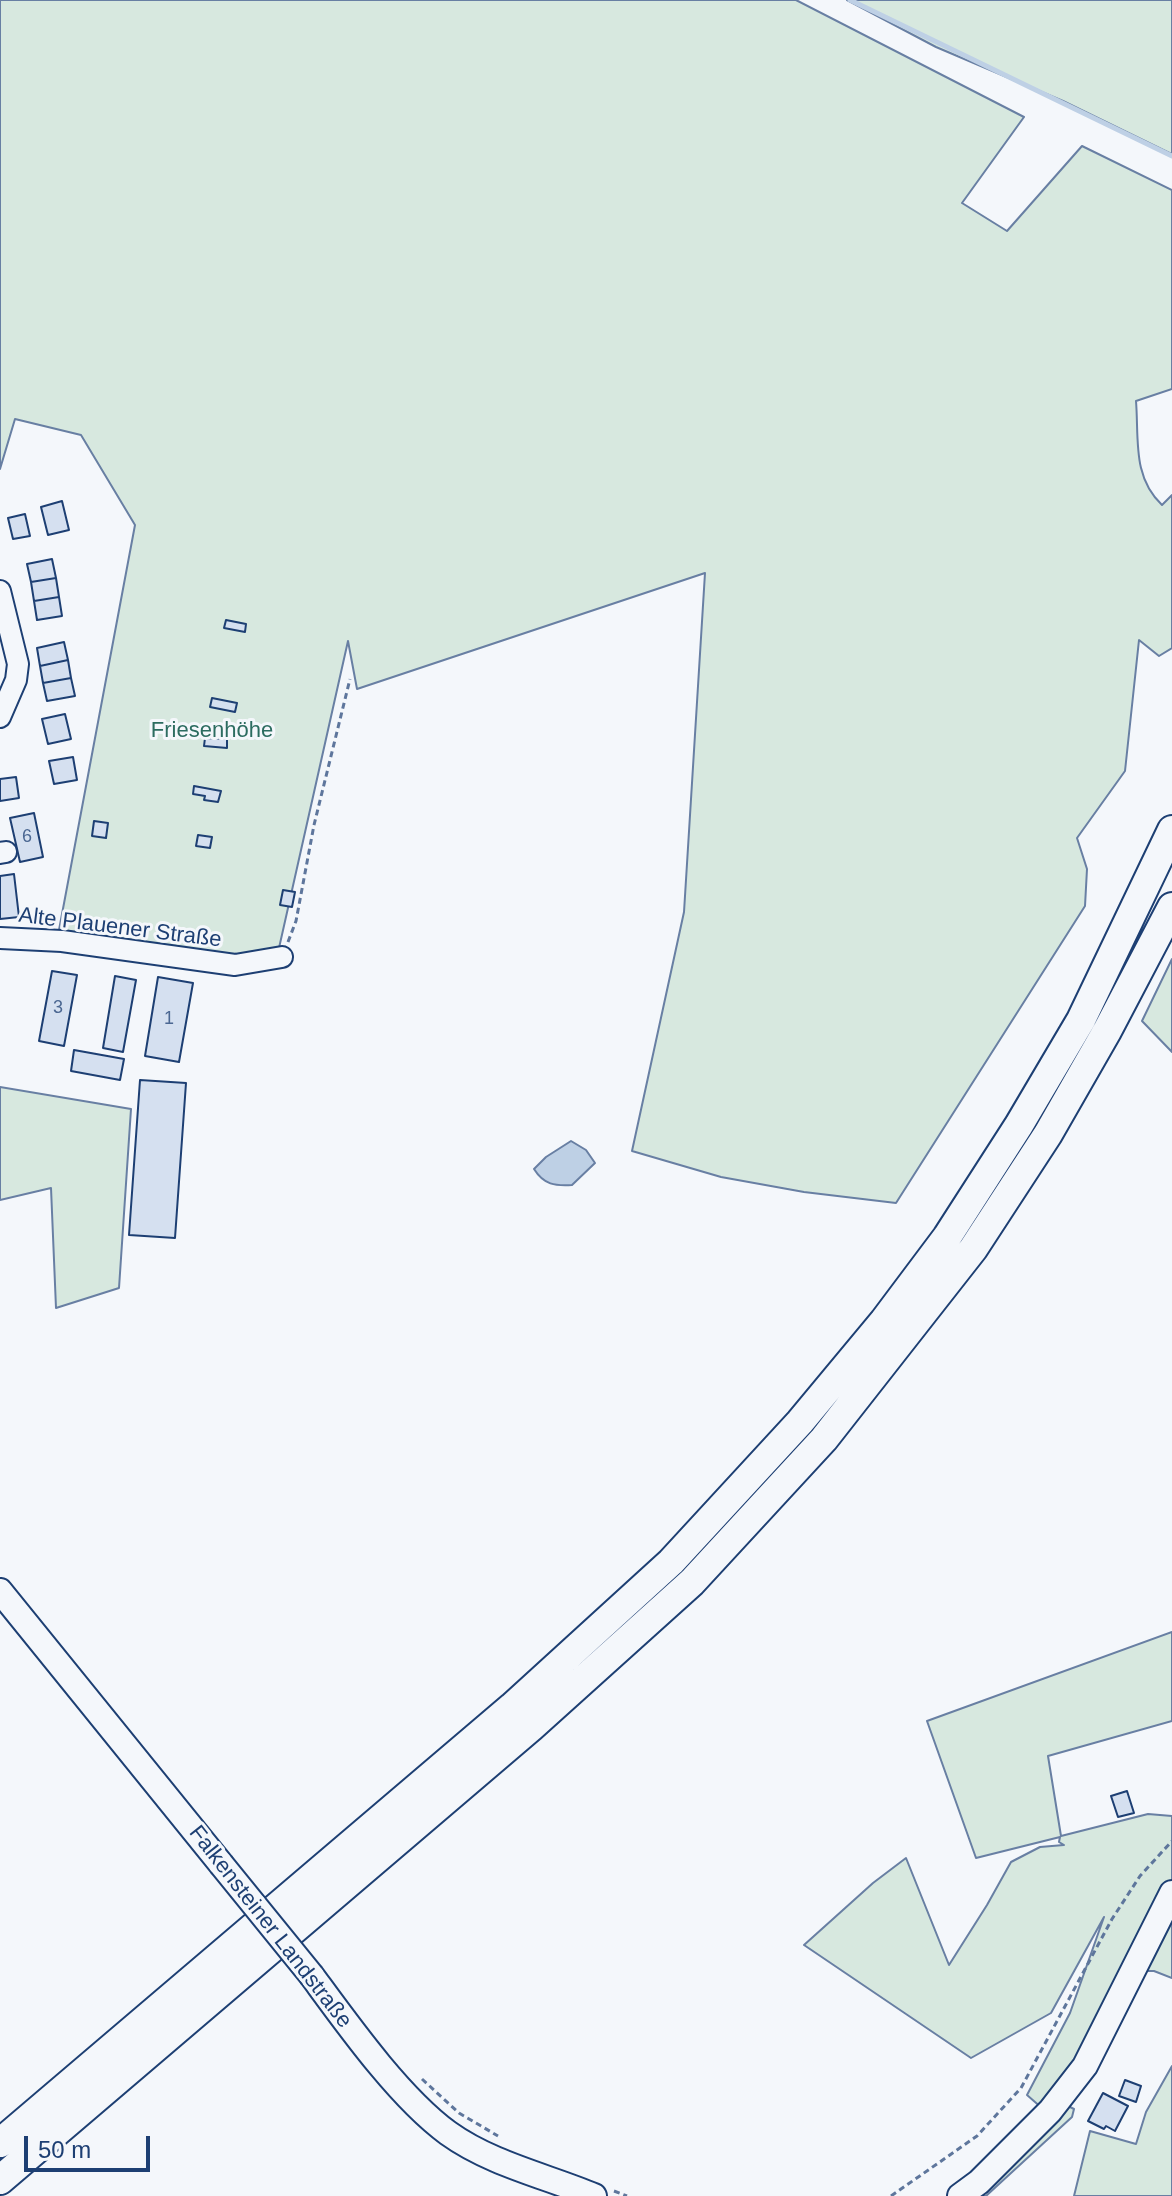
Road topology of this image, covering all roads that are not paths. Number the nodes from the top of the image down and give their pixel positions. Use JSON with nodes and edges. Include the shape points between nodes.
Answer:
{"nodes":[{"id":1,"x":0,"y":591,"type":"edge"},
{"id":2,"x":6,"y":640,"type":"edge"},
{"id":3,"x":0,"y":717,"type":"edge"},
{"id":4,"x":1170,"y":834,"type":"edge"},
{"id":5,"x":1172,"y":907,"type":"edge"},
{"id":6,"x":0,"y":938,"type":"edge"},
{"id":7,"x":282,"y":957,"type":"road end"},
{"id":8,"x":0,"y":1591,"type":"edge"},
{"id":9,"x":1172,"y":1893,"type":"edge"},
{"id":10,"x":0,"y":2143,"type":"edge"},
{"id":11,"x":0,"y":2180,"type":"edge"},
{"id":12,"x":587,"y":2192,"type":"edge"},
{"id":13,"x":960,"y":2196,"type":"edge"}],
"edges":[{"from":1,"to":2,"type":"street"},
{"from":2,"to":3,"type":"street","via":[[18,664]]},
{"from":4,"to":10,"type":"highway","via":[[1081,1020],[1019,1125],[938,1249],[800,1422],[671,1562],[512,1707]]},
{"from":5,"to":11,"type":"highway","via":[[1048,1134],[973,1249],[804,1461],[692,1582],[531,1727]]},
{"from":6,"to":7,"type":"street","name":"Alte Plauener Straße","via":[[62,941],[235,965]]},
{"from":8,"to":12,"type":"main road","name":"Falkensteiner Landstraße","bridge":true,"via":[[420,2108],[449,2133],[514,2167]]},
{"from":9,"to":13,"type":"main road","via":[[1085,2066],[1050,2111]]}]}
